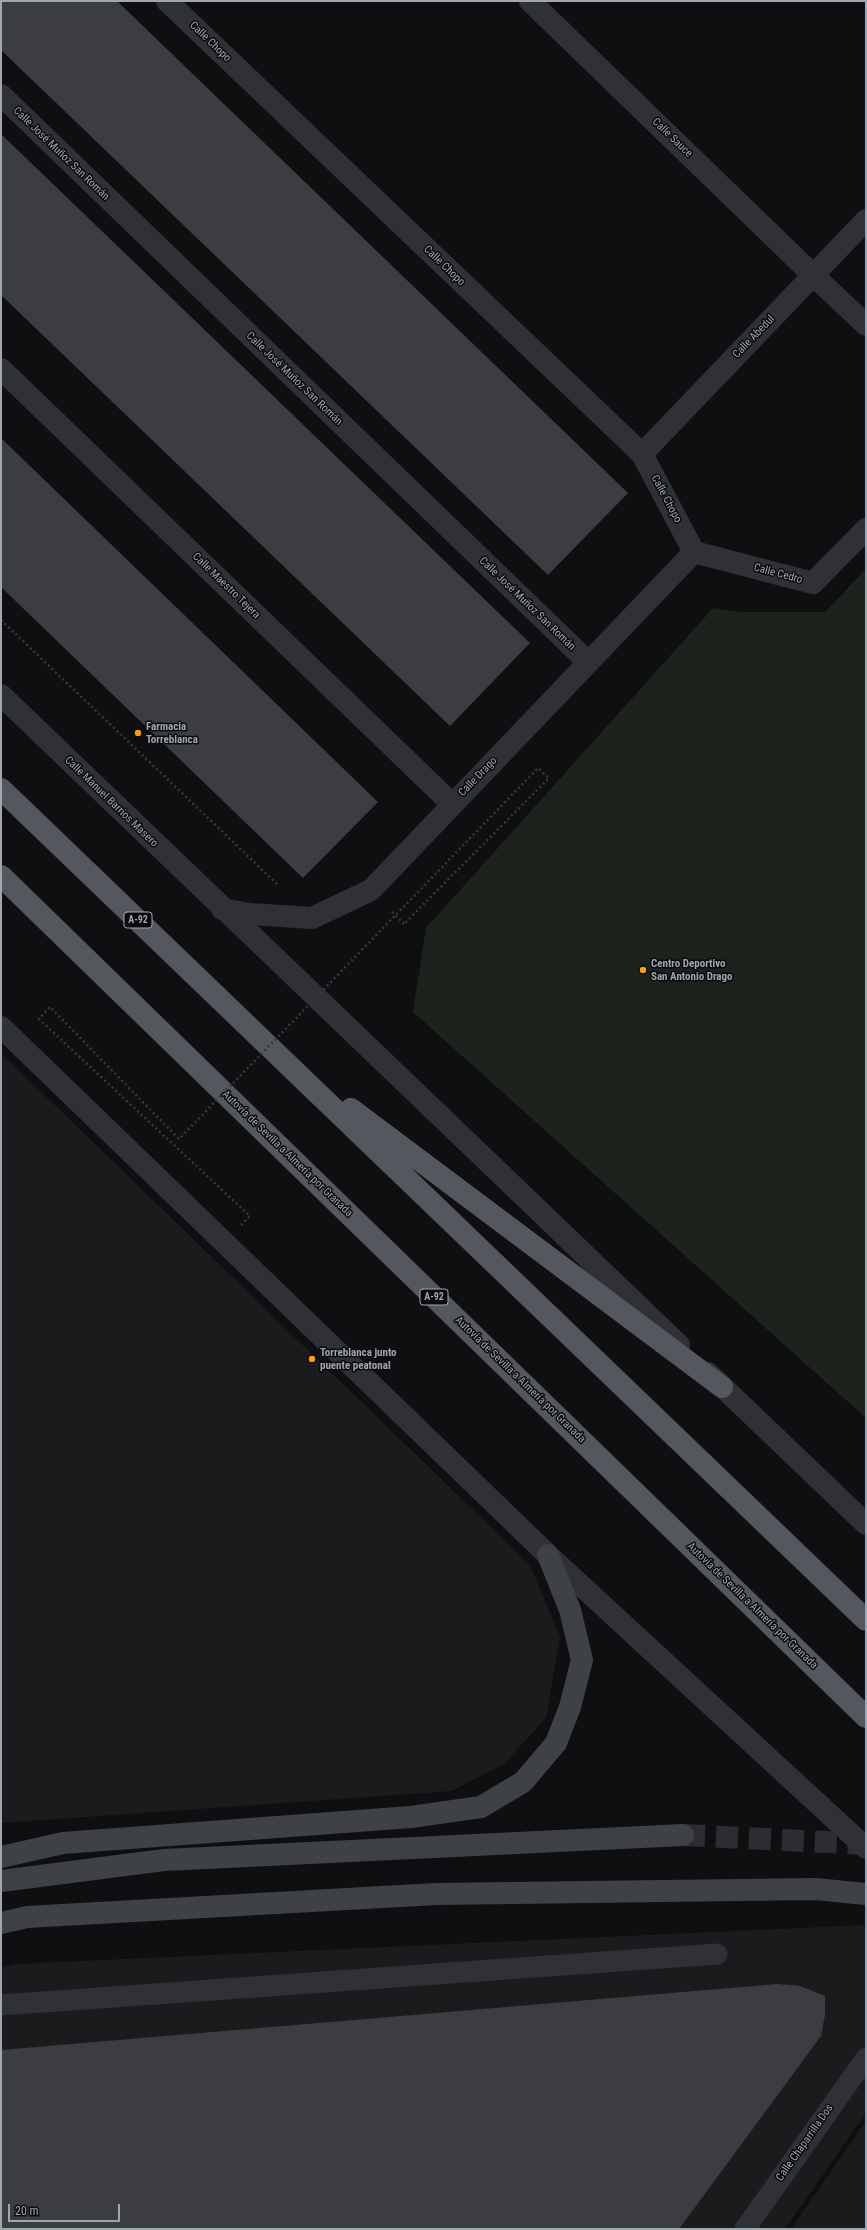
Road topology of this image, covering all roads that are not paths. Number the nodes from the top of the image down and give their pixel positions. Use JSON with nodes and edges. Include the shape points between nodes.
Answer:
{"nodes":[{"id":1,"x":167,"y":1,"type":"edge"},
{"id":2,"x":530,"y":1,"type":"edge"},
{"id":3,"x":1,"y":95,"type":"edge"},
{"id":4,"x":866,"y":220,"type":"edge"},
{"id":5,"x":813,"y":275,"type":"junction"},
{"id":6,"x":866,"y":325,"type":"edge"},
{"id":7,"x":1,"y":369,"type":"edge"},
{"id":8,"x":642,"y":454,"type":"junction"},
{"id":9,"x":866,"y":529,"type":"edge"},
{"id":10,"x":694,"y":552,"type":"junction"},
{"id":11,"x":588,"y":662,"type":"junction"},
{"id":12,"x":1,"y":695,"type":"edge"},
{"id":13,"x":1,"y":789,"type":"edge"},
{"id":14,"x":452,"y":804,"type":"junction"},
{"id":15,"x":1,"y":876,"type":"edge"},
{"id":16,"x":222,"y":909,"type":"junction"},
{"id":17,"x":1,"y":1027,"type":"edge"},
{"id":18,"x":275,"y":1052,"type":"junction"},
{"id":19,"x":722,"y":1387,"type":"junction"},
{"id":20,"x":866,"y":1524,"type":"edge"},
{"id":21,"x":548,"y":1555,"type":"junction"},
{"id":22,"x":866,"y":1620,"type":"edge"},
{"id":23,"x":866,"y":1717,"type":"edge"},
{"id":24,"x":683,"y":1835,"type":"tunnel mouth"},
{"id":25,"x":866,"y":1848,"type":"edge"},
{"id":26,"x":1,"y":1857,"type":"edge"},
{"id":27,"x":1,"y":1881,"type":"edge"},
{"id":28,"x":866,"y":1894,"type":"edge"},
{"id":29,"x":1,"y":1922,"type":"edge"},
{"id":30,"x":717,"y":1954,"type":"dead end"},
{"id":31,"x":1,"y":2005,"type":"edge"},
{"id":32,"x":866,"y":2058,"type":"edge"},
{"id":33,"x":745,"y":2229,"type":"edge"}],
"edges":[{"from":1,"to":8,"type":"street","name":"Calle Chopo"},
{"from":2,"to":5,"type":"street","name":"Calle Sauce"},
{"from":3,"to":11,"type":"street","name":"Calle José Muñoz San Román"},
{"from":4,"to":5,"type":"street","name":"Calle Abedul"},
{"from":5,"to":6,"type":"street","name":"Calle Sauce"},
{"from":5,"to":8,"type":"street","name":"Calle Abedul"},
{"from":7,"to":14,"type":"street","name":"Calle Maestro Tejera"},
{"from":8,"to":10,"type":"street","name":"Calle Chopo"},
{"from":9,"to":10,"type":"street","name":"Calle Cedro","via":[[813,583]]},
{"from":10,"to":11,"type":"street","name":"Calle Drago"},
{"from":11,"to":14,"type":"street","name":"Calle Drago"},
{"from":12,"to":16,"type":"street","name":"Calle Manuel Barrios Masero"},
{"from":13,"to":18,"type":"highway","number":"A-92"},
{"from":14,"to":16,"type":"street","name":"Calle Drago","via":[[371,890],[312,918],[250,914]]},
{"from":15,"to":23,"type":"highway","name":"Autovía de Sevilla a Almería por Granada","number":"A-92"},
{"from":16,"to":19,"type":"street","name":"Calle Manuel Barrios Masero"},
{"from":17,"to":21,"type":"street"},
{"from":18,"to":19,"type":"highway"},
{"from":18,"to":22,"type":"highway","number":"A-92"},
{"from":19,"to":20,"type":"street","name":"Calle Manuel Barrios Masero"},
{"from":21,"to":25,"type":"street"},
{"from":21,"to":26,"type":"main road","via":[[570,1610],[582,1660],[570,1707],[556,1742],[523,1782],[481,1807],[410,1817],[63,1842]]},
{"from":24,"to":27,"type":"main road","via":[[164,1860]]},
{"from":28,"to":29,"type":"main road","via":[[815,1889],[436,1894],[27,1917]]},
{"from":30,"to":31,"type":"lane"},
{"from":32,"to":33,"type":"lane","name":"Calle Chaparrilla Dos"}]}
